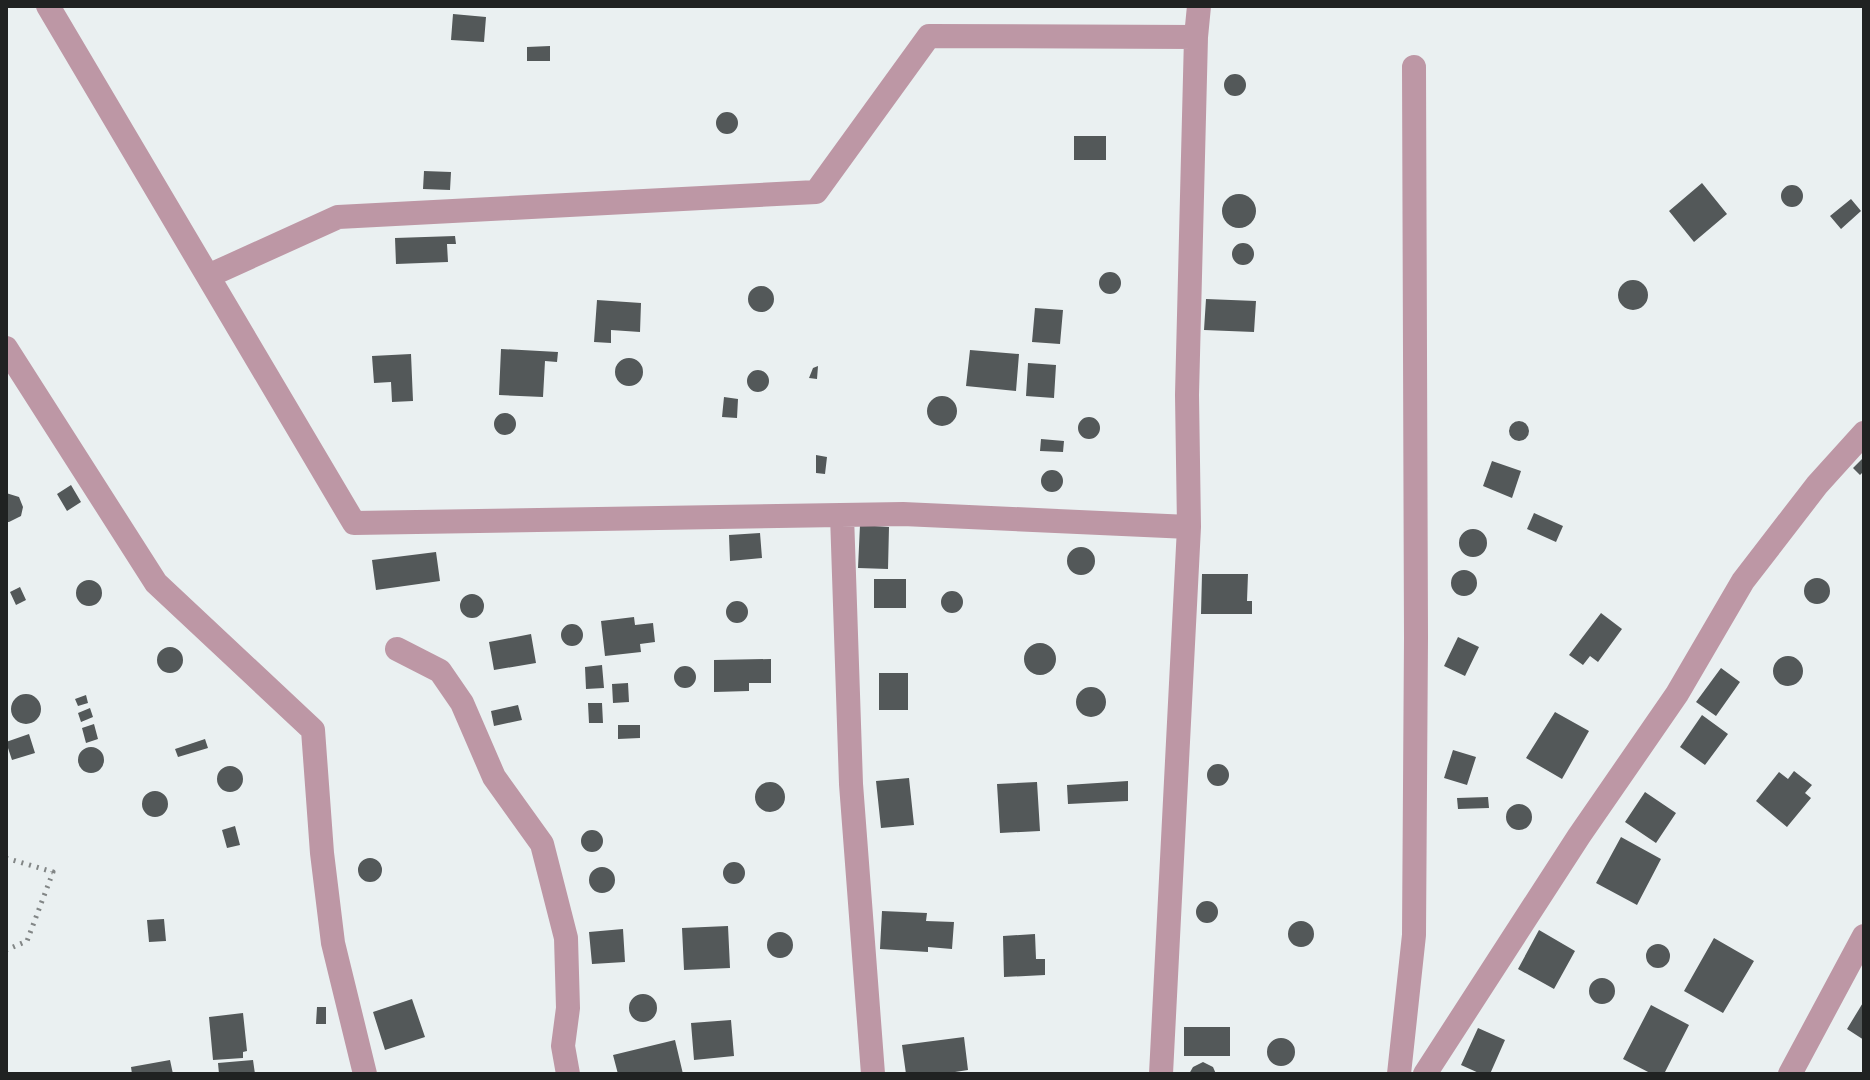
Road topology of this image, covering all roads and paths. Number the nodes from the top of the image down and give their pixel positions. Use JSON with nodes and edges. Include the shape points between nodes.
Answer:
{"nodes":[{"id":1,"x":48,"y":6,"type":"edge"},
{"id":2,"x":1199,"y":6,"type":"edge"},
{"id":3,"x":1196,"y":37,"type":"junction"},
{"id":4,"x":1414,"y":67,"type":"dead end"},
{"id":5,"x":208,"y":276,"type":"junction"},
{"id":6,"x":6,"y":348,"type":"edge"},
{"id":7,"x":1864,"y":433,"type":"edge"},
{"id":8,"x":842,"y":515,"type":"junction"},
{"id":9,"x":1189,"y":527,"type":"junction"},
{"id":10,"x":397,"y":649,"type":"dead end"},
{"id":11,"x":6,"y":858,"type":"edge"},
{"id":12,"x":1864,"y":936,"type":"edge"},
{"id":13,"x":6,"y":950,"type":"edge"},
{"id":14,"x":365,"y":1074,"type":"edge"},
{"id":15,"x":568,"y":1074,"type":"edge"},
{"id":16,"x":873,"y":1074,"type":"edge"},
{"id":17,"x":1161,"y":1074,"type":"edge"},
{"id":18,"x":1399,"y":1074,"type":"edge"},
{"id":19,"x":1425,"y":1074,"type":"edge"},
{"id":20,"x":1790,"y":1074,"type":"edge"}],
"edges":[{"from":1,"to":5,"type":"street"},
{"from":2,"to":3,"type":"street"},
{"from":3,"to":5,"type":"street","via":[[929,36],[816,192],[338,217]]},
{"from":3,"to":9,"type":"street","via":[[1187,380]]},
{"from":4,"to":18,"type":"street","via":[[1414,935]]},
{"from":5,"to":8,"type":"street","via":[[354,523]]},
{"from":6,"to":14,"type":"street","via":[[156,583],[313,730],[333,943]]},
{"from":7,"to":19,"type":"street","via":[[1743,581],[1677,694]]},
{"from":8,"to":9,"type":"street"},
{"from":8,"to":16,"type":"street","via":[[851,784]]},
{"from":9,"to":17,"type":"street"},
{"from":10,"to":15,"type":"street","via":[[440,671],[462,703],[494,777],[542,844],[566,938],[563,1046]]},
{"from":11,"to":13,"type":"path","via":[[53,872],[27,941]]},
{"from":12,"to":20,"type":"street"}]}
